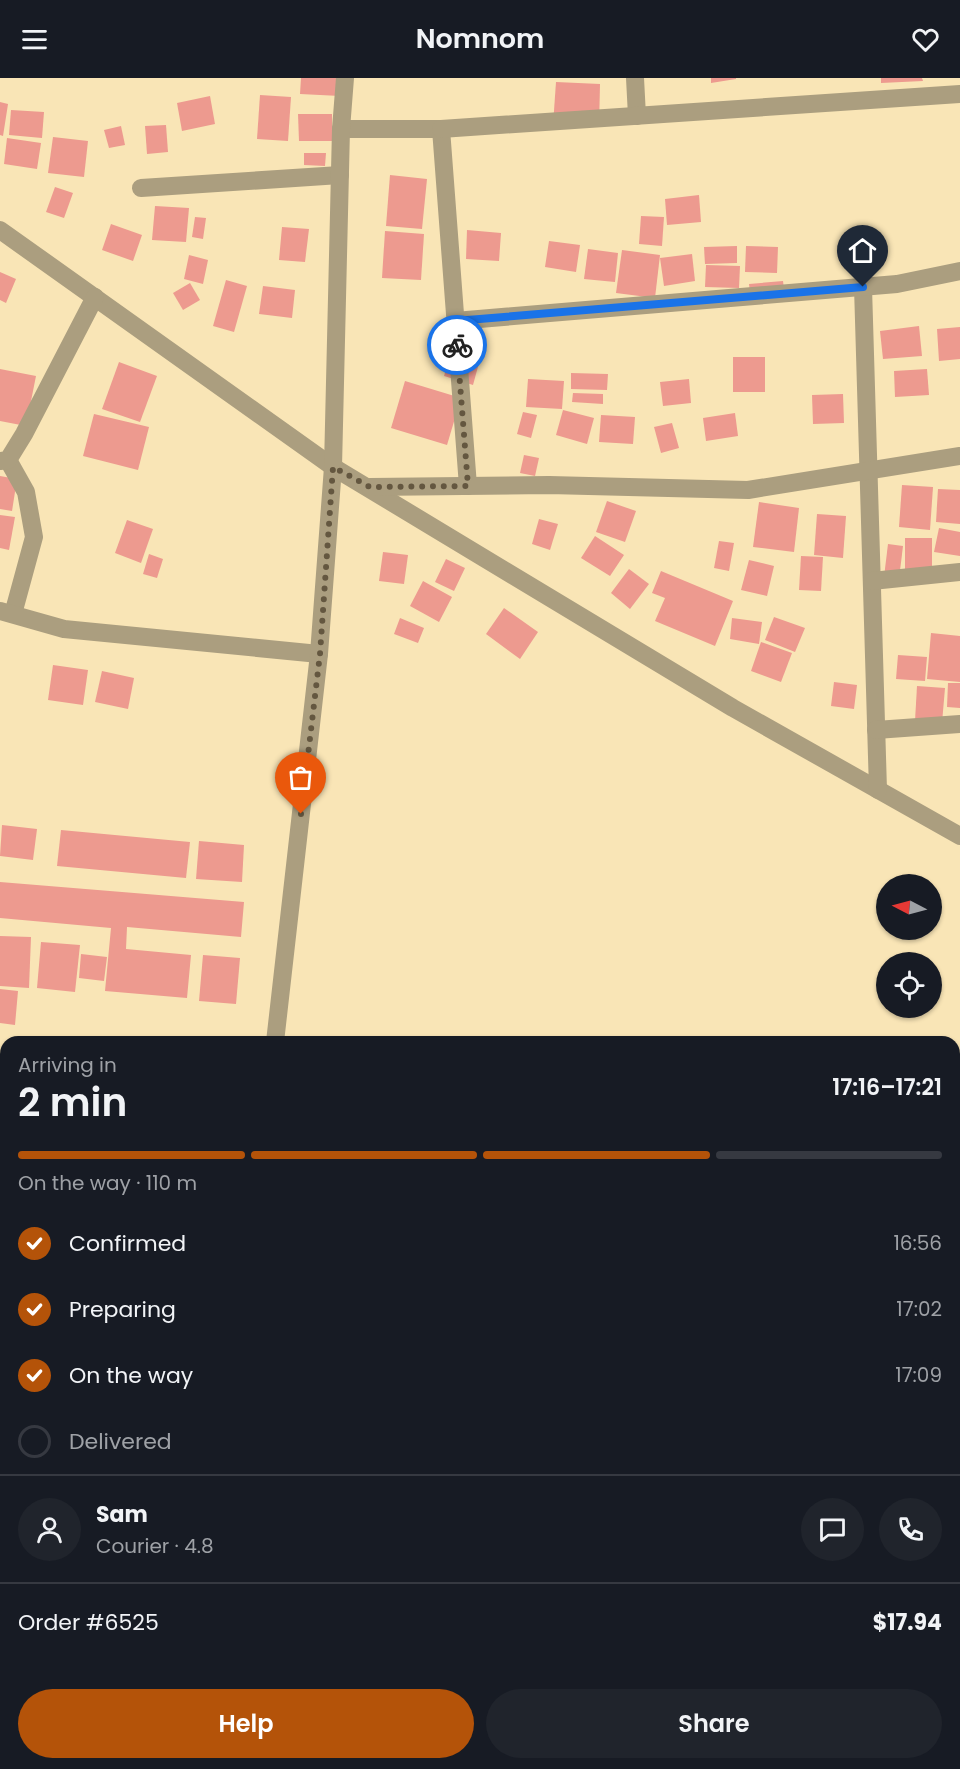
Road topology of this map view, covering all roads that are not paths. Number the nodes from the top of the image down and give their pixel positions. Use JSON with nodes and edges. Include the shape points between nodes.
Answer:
{"nodes":[{"id":1,"x":345,"y":78,"type":"edge"},
{"id":2,"x":635,"y":78,"type":"edge"},
{"id":3,"x":960,"y":94,"type":"edge"},
{"id":4,"x":637,"y":116,"type":"junction"},
{"id":5,"x":341,"y":129,"type":"junction"},
{"id":6,"x":441,"y":129,"type":"junction"},
{"id":7,"x":340,"y":175,"type":"junction"},
{"id":8,"x":141,"y":188,"type":"dead end"},
{"id":9,"x":0,"y":230,"type":"edge"},
{"id":10,"x":960,"y":271,"type":"edge"},
{"id":11,"x":863,"y":287,"type":"junction"},
{"id":12,"x":95,"y":297,"type":"junction"},
{"id":13,"x":455,"y":321,"type":"junction"},
{"id":14,"x":960,"y":456,"type":"edge"},
{"id":15,"x":4,"y":461,"type":"edge"},
{"id":16,"x":333,"y":467,"type":"junction"},
{"id":17,"x":869,"y":470,"type":"junction"},
{"id":18,"x":468,"y":486,"type":"junction"},
{"id":19,"x":370,"y":487,"type":"junction"},
{"id":20,"x":960,"y":572,"type":"edge"},
{"id":21,"x":872,"y":581,"type":"junction"},
{"id":22,"x":6,"y":613,"type":"edge"},
{"id":23,"x":320,"y":654,"type":"junction"},
{"id":24,"x":960,"y":724,"type":"edge"},
{"id":25,"x":876,"y":730,"type":"junction"},
{"id":26,"x":878,"y":790,"type":"junction"},
{"id":27,"x":960,"y":836,"type":"edge"},
{"id":28,"x":276,"y":1036,"type":"edge"}],
"edges":[{"from":1,"to":5,"type":"street"},
{"from":2,"to":4,"type":"street"},
{"from":3,"to":4,"type":"street"},
{"from":4,"to":6,"type":"street"},
{"from":5,"to":6,"type":"street"},
{"from":5,"to":7,"type":"street"},
{"from":6,"to":13,"type":"street"},
{"from":7,"to":8,"type":"street"},
{"from":7,"to":16,"type":"street"},
{"from":9,"to":12,"type":"street"},
{"from":10,"to":11,"type":"street"},
{"from":11,"to":13,"type":"street"},
{"from":11,"to":17,"type":"street"},
{"from":12,"to":15,"type":"street","via":[[24,434]]},
{"from":12,"to":16,"type":"street"},
{"from":13,"to":18,"type":"street"},
{"from":14,"to":17,"type":"street"},
{"from":15,"to":22,"type":"street","via":[[26,492],[34,537]]},
{"from":16,"to":19,"type":"street"},
{"from":16,"to":23,"type":"street"},
{"from":17,"to":18,"type":"street","via":[[748,490]]},
{"from":17,"to":21,"type":"street"},
{"from":18,"to":19,"type":"street"},
{"from":19,"to":26,"type":"street","via":[[733,708]]},
{"from":20,"to":21,"type":"street"},
{"from":21,"to":25,"type":"street"},
{"from":22,"to":23,"type":"street","via":[[64,629]]},
{"from":23,"to":28,"type":"street"},
{"from":24,"to":25,"type":"street"},
{"from":25,"to":26,"type":"street"},
{"from":26,"to":27,"type":"street"}]}
